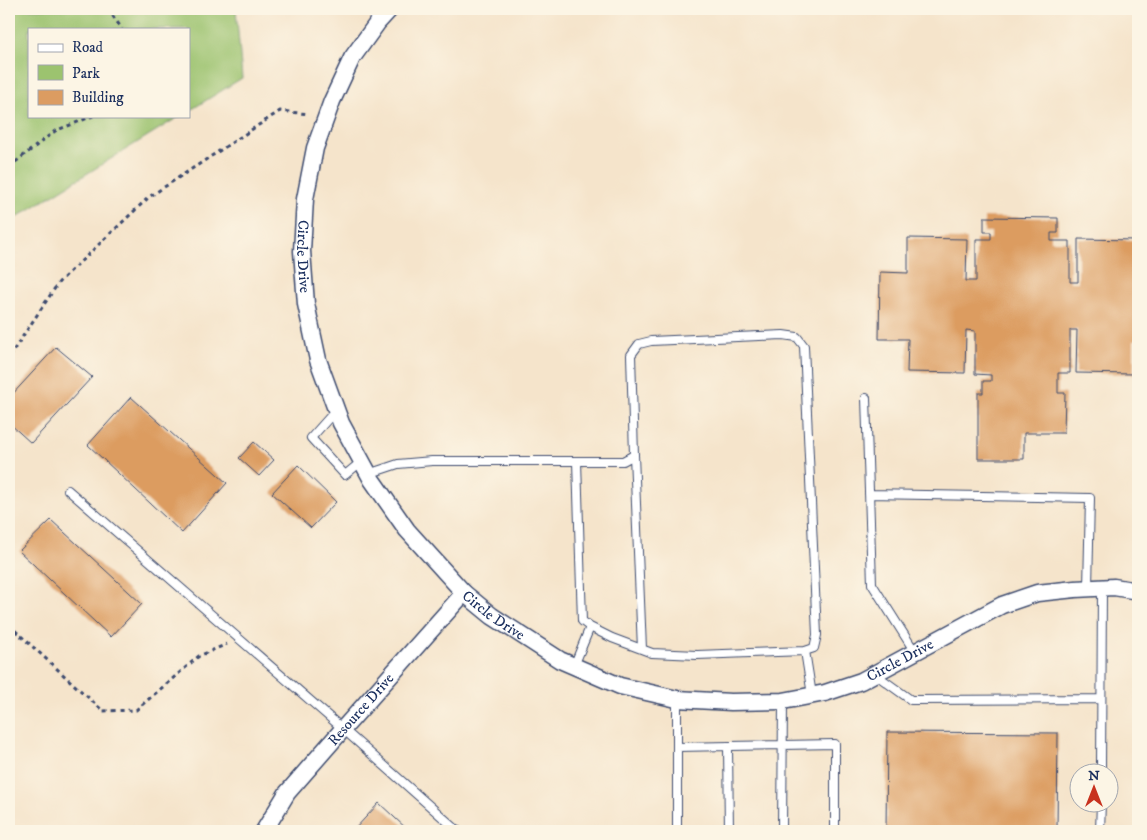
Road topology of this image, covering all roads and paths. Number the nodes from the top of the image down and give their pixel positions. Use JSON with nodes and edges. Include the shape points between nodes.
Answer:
{"nodes":[{"id":1,"x":108,"y":9,"type":"edge"},
{"id":2,"x":390,"y":9,"type":"edge"},
{"id":3,"x":121,"y":28,"type":"edge"},
{"id":4,"x":327,"y":116,"type":"junction"},
{"id":5,"x":88,"y":118,"type":"edge"},
{"id":6,"x":9,"y":167,"type":"edge"},
{"id":7,"x":9,"y":357,"type":"edge"},
{"id":8,"x":866,"y":398,"type":"dead end"},
{"id":9,"x":336,"y":410,"type":"junction"},
{"id":10,"x":634,"y":456,"type":"junction"},
{"id":11,"x":576,"y":461,"type":"junction"},
{"id":12,"x":365,"y":468,"type":"junction"},
{"id":13,"x":68,"y":490,"type":"dead end"},
{"id":14,"x":869,"y":494,"type":"junction"},
{"id":15,"x":1095,"y":588,"type":"junction"},
{"id":16,"x":1138,"y":591,"type":"edge"},
{"id":17,"x":464,"y":593,"type":"junction"},
{"id":18,"x":9,"y":625,"type":"edge"},
{"id":19,"x":590,"y":627,"type":"junction"},
{"id":20,"x":238,"y":638,"type":"junction"},
{"id":21,"x":642,"y":649,"type":"junction"},
{"id":22,"x":805,"y":651,"type":"junction"},
{"id":23,"x":915,"y":652,"type":"junction"},
{"id":24,"x":574,"y":666,"type":"junction"},
{"id":25,"x":874,"y":674,"type":"junction"},
{"id":26,"x":812,"y":696,"type":"junction"},
{"id":27,"x":678,"y":699,"type":"junction"},
{"id":28,"x":1101,"y":699,"type":"junction"},
{"id":29,"x":782,"y":701,"type":"junction"},
{"id":30,"x":343,"y":729,"type":"junction"},
{"id":31,"x":782,"y":745,"type":"junction"},
{"id":32,"x":728,"y":746,"type":"junction"},
{"id":33,"x":677,"y":747,"type":"junction"},
{"id":34,"x":1101,"y":762,"type":"edge"},
{"id":35,"x":1100,"y":812,"type":"edge"},
{"id":36,"x":265,"y":831,"type":"edge"},
{"id":37,"x":458,"y":831,"type":"edge"},
{"id":38,"x":677,"y":831,"type":"edge"},
{"id":39,"x":728,"y":831,"type":"edge"},
{"id":40,"x":782,"y":831,"type":"edge"},
{"id":41,"x":835,"y":831,"type":"edge"},
{"id":42,"x":1100,"y":831,"type":"edge"}],
"edges":[{"from":1,"to":3,"type":"path"},
{"from":2,"to":4,"type":"street","name":"Circle Drive","via":[[352,58]]},
{"from":4,"to":7,"type":"path","via":[[280,111],[149,197],[59,282]]},
{"from":4,"to":9,"type":"street","name":"Circle Drive","via":[[315,148],[305,199],[302,251],[306,304],[318,360]]},
{"from":5,"to":6,"type":"path","via":[[55,132]]},
{"from":8,"to":14,"type":"lane"},
{"from":9,"to":12,"type":"street","name":"Circle Drive"},
{"from":9,"to":12,"type":"lane","via":[[311,438],[345,475]]},
{"from":10,"to":11,"type":"lane","via":[[623,461]]},
{"from":10,"to":21,"type":"lane"},
{"from":10,"to":22,"type":"lane","via":[[631,355],[638,344],[693,339],[797,337],[804,346],[817,635],[814,648]]},
{"from":11,"to":12,"type":"lane","via":[[432,461]]},
{"from":11,"to":19,"type":"lane","via":[[581,614],[582,620]]},
{"from":12,"to":17,"type":"street","name":"Circle Drive","via":[[407,530]]},
{"from":13,"to":20,"type":"lane"},
{"from":14,"to":15,"type":"lane","via":[[1090,498]]},
{"from":14,"to":23,"type":"lane","via":[[872,584]]},
{"from":15,"to":16,"type":"street","name":"Circle Drive"},
{"from":15,"to":23,"type":"street","name":"Circle Drive","via":[[1037,593],[1002,605]]},
{"from":15,"to":28,"type":"lane"},
{"from":17,"to":24,"type":"street","name":"Circle Drive","via":[[492,616]]},
{"from":17,"to":30,"type":"street","name":"Resource Drive"},
{"from":18,"to":20,"type":"path","via":[[103,711],[136,710],[199,656]]},
{"from":19,"to":21,"type":"lane"},
{"from":19,"to":24,"type":"lane"},
{"from":20,"to":30,"type":"lane"},
{"from":21,"to":22,"type":"lane","via":[[652,653],[697,655]]},
{"from":22,"to":26,"type":"lane"},
{"from":23,"to":25,"type":"street","name":"Circle Drive"},
{"from":24,"to":27,"type":"street","name":"Circle Drive","via":[[620,686]]},
{"from":25,"to":26,"type":"street","name":"Circle Drive","via":[[862,681]]},
{"from":25,"to":28,"type":"lane","via":[[911,700]]},
{"from":26,"to":29,"type":"street","name":"Circle Drive"},
{"from":27,"to":29,"type":"street","name":"Circle Drive"},
{"from":27,"to":33,"type":"lane"},
{"from":28,"to":34,"type":"lane"},
{"from":29,"to":31,"type":"lane"},
{"from":30,"to":36,"type":"street","name":"Resource Drive","via":[[288,793]]},
{"from":30,"to":37,"type":"lane"},
{"from":31,"to":32,"type":"lane"},
{"from":31,"to":40,"type":"lane"},
{"from":31,"to":41,"type":"lane","via":[[835,744]]},
{"from":32,"to":33,"type":"lane"},
{"from":32,"to":39,"type":"lane"},
{"from":33,"to":38,"type":"lane"},
{"from":35,"to":42,"type":"lane"}]}
